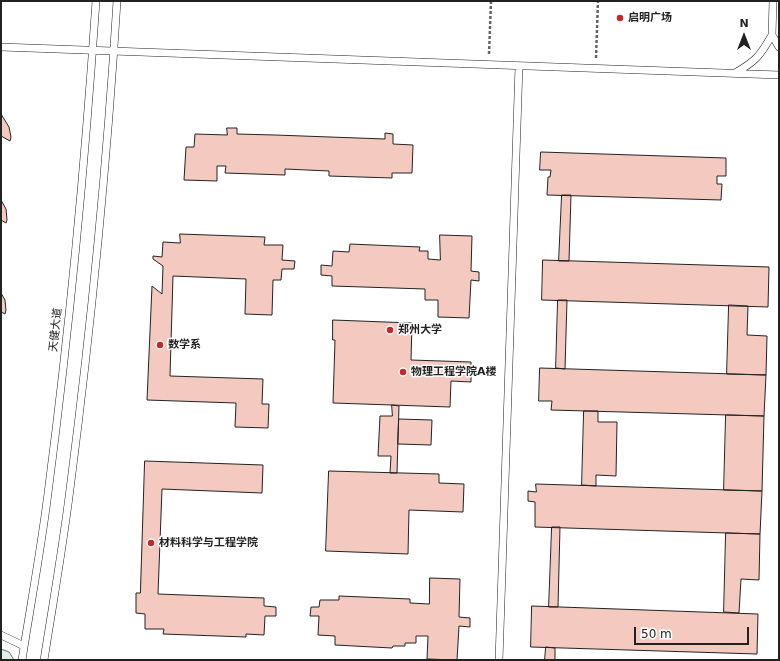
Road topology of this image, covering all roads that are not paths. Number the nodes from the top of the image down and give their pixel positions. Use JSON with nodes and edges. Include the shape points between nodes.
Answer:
{"nodes":[{"id":1,"x":96,"y":1,"type":"edge"},
{"id":2,"x":117,"y":1,"type":"edge"},
{"id":3,"x":773,"y":1,"type":"edge"},
{"id":4,"x":772,"y":35,"type":"junction"},
{"id":5,"x":779,"y":47,"type":"edge"},
{"id":6,"x":1,"y":48,"type":"edge"},
{"id":7,"x":93,"y":51,"type":"junction"},
{"id":8,"x":114,"y":51,"type":"junction"},
{"id":9,"x":520,"y":66,"type":"junction"},
{"id":10,"x":736,"y":73,"type":"junction"},
{"id":11,"x":779,"y":75,"type":"edge"},
{"id":12,"x":1,"y":635,"type":"edge"},
{"id":13,"x":24,"y":646,"type":"junction"},
{"id":14,"x":22,"y":660,"type":"edge"},
{"id":15,"x":44,"y":660,"type":"edge"},
{"id":16,"x":499,"y":660,"type":"edge"}],
"edges":[{"from":1,"to":7,"type":"lane","name":"天健大道"},
{"from":2,"to":8,"type":"lane"},
{"from":3,"to":4,"type":"lane"},
{"from":4,"to":5,"type":"lane"},
{"from":4,"to":10,"type":"lane","via":[[762,53]]},
{"from":6,"to":7,"type":"lane"},
{"from":7,"to":8,"type":"lane"},
{"from":7,"to":13,"type":"lane","name":"天健大道","via":[[64,364],[49,487]]},
{"from":8,"to":9,"type":"lane"},
{"from":8,"to":15,"type":"lane","via":[[85,366],[70,490]]},
{"from":9,"to":10,"type":"lane"},
{"from":9,"to":16,"type":"lane"},
{"from":10,"to":11,"type":"lane"},
{"from":12,"to":13,"type":"lane"},
{"from":13,"to":14,"type":"lane","name":"天健大道"}]}
